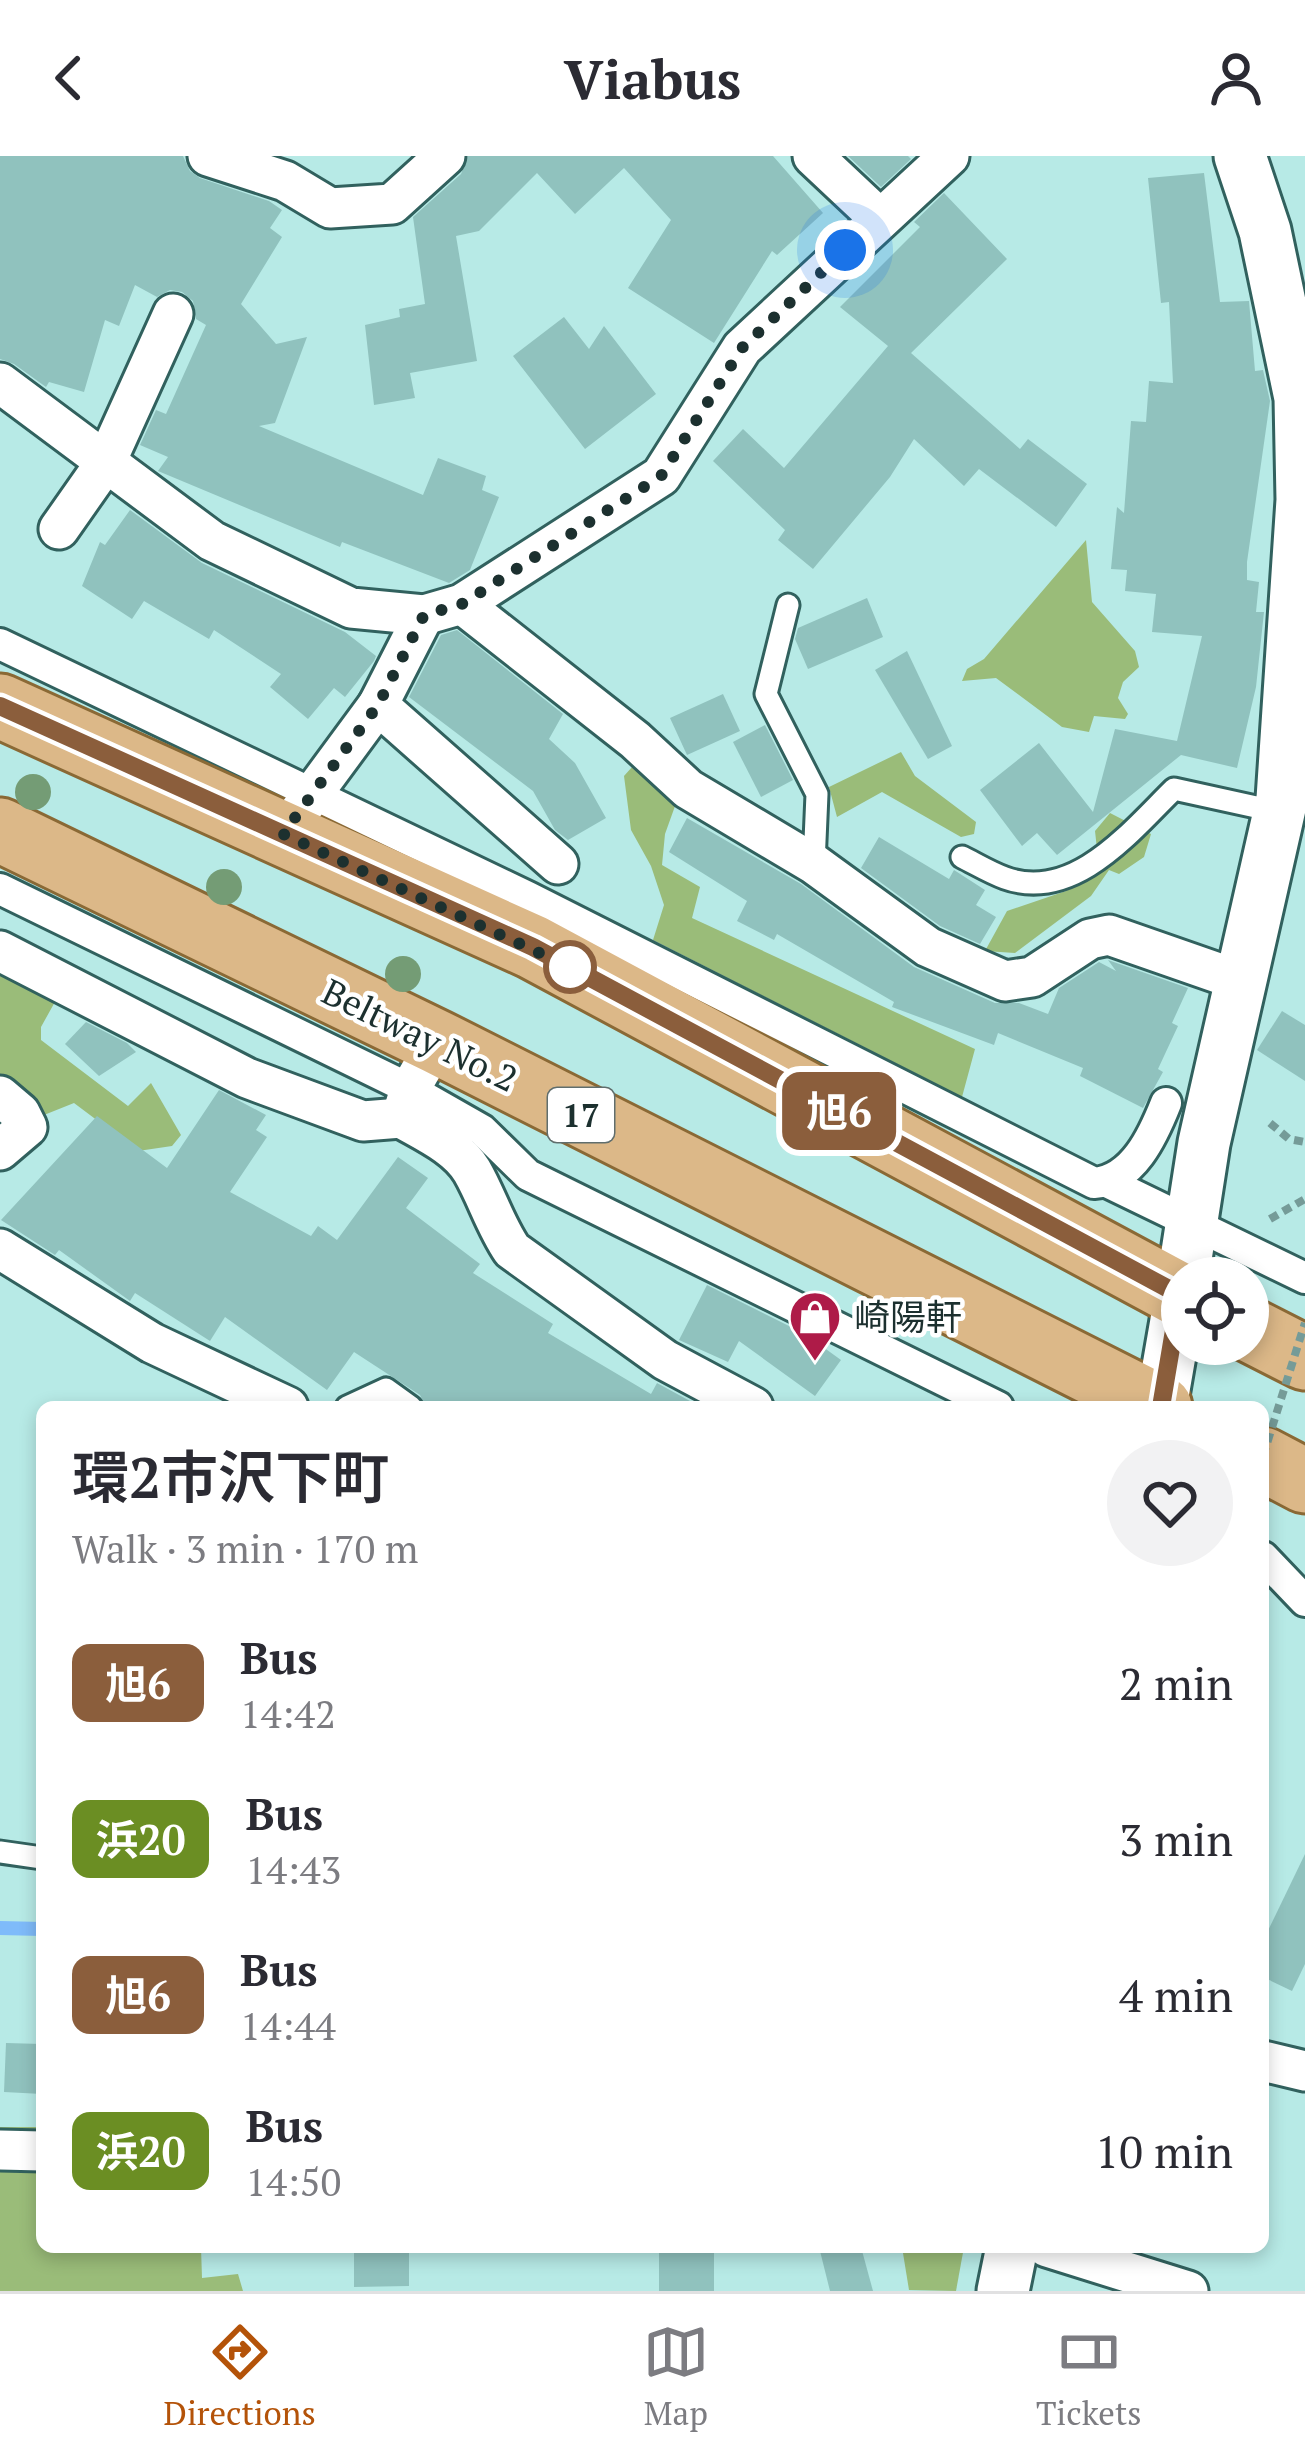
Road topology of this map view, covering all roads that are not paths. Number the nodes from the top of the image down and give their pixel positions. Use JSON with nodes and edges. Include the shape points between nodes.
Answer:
{"nodes":[{"id":1,"x":208,"y":156,"type":"edge"},
{"id":2,"x":445,"y":156,"type":"edge"},
{"id":3,"x":813,"y":156,"type":"edge"},
{"id":4,"x":949,"y":156,"type":"edge"},
{"id":5,"x":1240,"y":156,"type":"edge"},
{"id":6,"x":879,"y":218,"type":"junction"},
{"id":7,"x":173,"y":314,"type":"dead end"},
{"id":8,"x":0,"y":383,"type":"edge"},
{"id":9,"x":106,"y":462,"type":"junction"},
{"id":10,"x":59,"y":529,"type":"dead end"},
{"id":11,"x":788,"y":605,"type":"dead end"},
{"id":12,"x":443,"y":610,"type":"junction"},
{"id":13,"x":0,"y":644,"type":"edge"},
{"id":14,"x":378,"y":705,"type":"junction"},
{"id":15,"x":0,"y":706,"type":"edge"},
{"id":16,"x":1289,"y":806,"type":"edge"},
{"id":17,"x":298,"y":813,"type":"junction"},
{"id":18,"x":0,"y":830,"type":"edge"},
{"id":19,"x":962,"y":856,"type":"dead end"},
{"id":20,"x":558,"y":864,"type":"dead end"},
{"id":21,"x":814,"y":864,"type":"junction"},
{"id":22,"x":0,"y":889,"type":"edge"},
{"id":23,"x":0,"y":951,"type":"edge"},
{"id":24,"x":1241,"y":981,"type":"junction"},
{"id":25,"x":416,"y":1083,"type":"junction"},
{"id":26,"x":0,"y":1096,"type":"edge"},
{"id":27,"x":1166,"y":1103,"type":"dead end"},
{"id":28,"x":0,"y":1150,"type":"edge"},
{"id":29,"x":1107,"y":1182,"type":"junction"},
{"id":30,"x":1192,"y":1225,"type":"junction"},
{"id":31,"x":0,"y":1249,"type":"edge"},
{"id":32,"x":1187,"y":1257,"type":"edge"},
{"id":33,"x":1305,"y":1278,"type":"edge"},
{"id":34,"x":1161,"y":1284,"type":"edge"},
{"id":35,"x":1269,"y":1340,"type":"edge"},
{"id":36,"x":1305,"y":1358,"type":"edge"},
{"id":37,"x":1168,"y":1365,"type":"edge"},
{"id":38,"x":275,"y":1401,"type":"edge"},
{"id":39,"x":360,"y":1401,"type":"edge"},
{"id":40,"x":402,"y":1401,"type":"edge"},
{"id":41,"x":742,"y":1401,"type":"edge"},
{"id":42,"x":986,"y":1401,"type":"edge"},
{"id":43,"x":1146,"y":1401,"type":"edge"},
{"id":44,"x":1161,"y":1401,"type":"edge"},
{"id":45,"x":1269,"y":1461,"type":"edge"},
{"id":46,"x":1305,"y":1480,"type":"edge"},
{"id":47,"x":1269,"y":1563,"type":"edge"},
{"id":48,"x":1305,"y":1601,"type":"edge"},
{"id":49,"x":0,"y":1852,"type":"edge"},
{"id":50,"x":36,"y":1857,"type":"edge"},
{"id":51,"x":1269,"y":2062,"type":"edge"},
{"id":52,"x":1305,"y":2071,"type":"edge"},
{"id":53,"x":0,"y":2150,"type":"edge"},
{"id":54,"x":36,"y":2151,"type":"edge"},
{"id":55,"x":1011,"y":2253,"type":"edge"},
{"id":56,"x":1066,"y":2253,"type":"edge"},
{"id":57,"x":1003,"y":2291,"type":"edge"},
{"id":58,"x":1189,"y":2291,"type":"edge"}],
"edges":[{"from":1,"to":2,"type":"street","via":[[285,181],[330,208],[392,204]]},
{"from":3,"to":6,"type":"street"},
{"from":4,"to":6,"type":"street"},
{"from":5,"to":16,"type":"street","via":[[1265,231],[1300,398]]},
{"from":6,"to":12,"type":"street","via":[[742,348],[661,476]]},
{"from":7,"to":9,"type":"street"},
{"from":8,"to":9,"type":"street"},
{"from":9,"to":10,"type":"street"},
{"from":9,"to":12,"type":"street","via":[[212,541],[351,608]]},
{"from":11,"to":21,"type":"lane","via":[[766,694],[818,794]]},
{"from":12,"to":14,"type":"street"},
{"from":12,"to":21,"type":"street","via":[[635,740],[688,790]]},
{"from":13,"to":17,"type":"street"},
{"from":14,"to":17,"type":"street"},
{"from":14,"to":20,"type":"street"},
{"from":15,"to":17,"type":"main road"},
{"from":16,"to":19,"type":"lane","via":[[1174,789],[1114,850],[1036,884]]},
{"from":16,"to":24,"type":"street"},
{"from":17,"to":29,"type":"street","via":[[528,897],[1094,1183]]},
{"from":17,"to":34,"type":"main road"},
{"from":18,"to":25,"type":"main road","name":"Beltway No.2","number":"17"},
{"from":21,"to":24,"type":"street","via":[[928,947],[1005,981],[1032,977],[1090,938],[1109,935]]},
{"from":22,"to":25,"type":"street"},
{"from":23,"to":25,"type":"street","via":[[247,1078],[363,1121]]},
{"from":24,"to":30,"type":"street"},
{"from":25,"to":41,"type":"street","via":[[442,1142],[470,1167],[512,1250],[665,1360]]},
{"from":25,"to":42,"type":"street","via":[[528,1175]]},
{"from":25,"to":43,"type":"main road","name":"Beltway No.2","number":"17"},
{"from":26,"to":28,"type":"street","via":[[26,1127]]},
{"from":27,"to":29,"type":"street","via":[[1131,1167]]},
{"from":29,"to":30,"type":"street"},
{"from":30,"to":32,"type":"street"},
{"from":30,"to":33,"type":"street"},
{"from":31,"to":38,"type":"street","via":[[152,1343]]},
{"from":35,"to":36,"type":"main road"},
{"from":37,"to":44,"type":"street"},
{"from":39,"to":40,"type":"lane","via":[[386,1389]]},
{"from":45,"to":46,"type":"main road"},
{"from":47,"to":48,"type":"street"},
{"from":49,"to":50,"type":"lane"},
{"from":51,"to":52,"type":"street"},
{"from":53,"to":54,"type":"street"},
{"from":55,"to":57,"type":"street"},
{"from":56,"to":58,"type":"street"}]}
